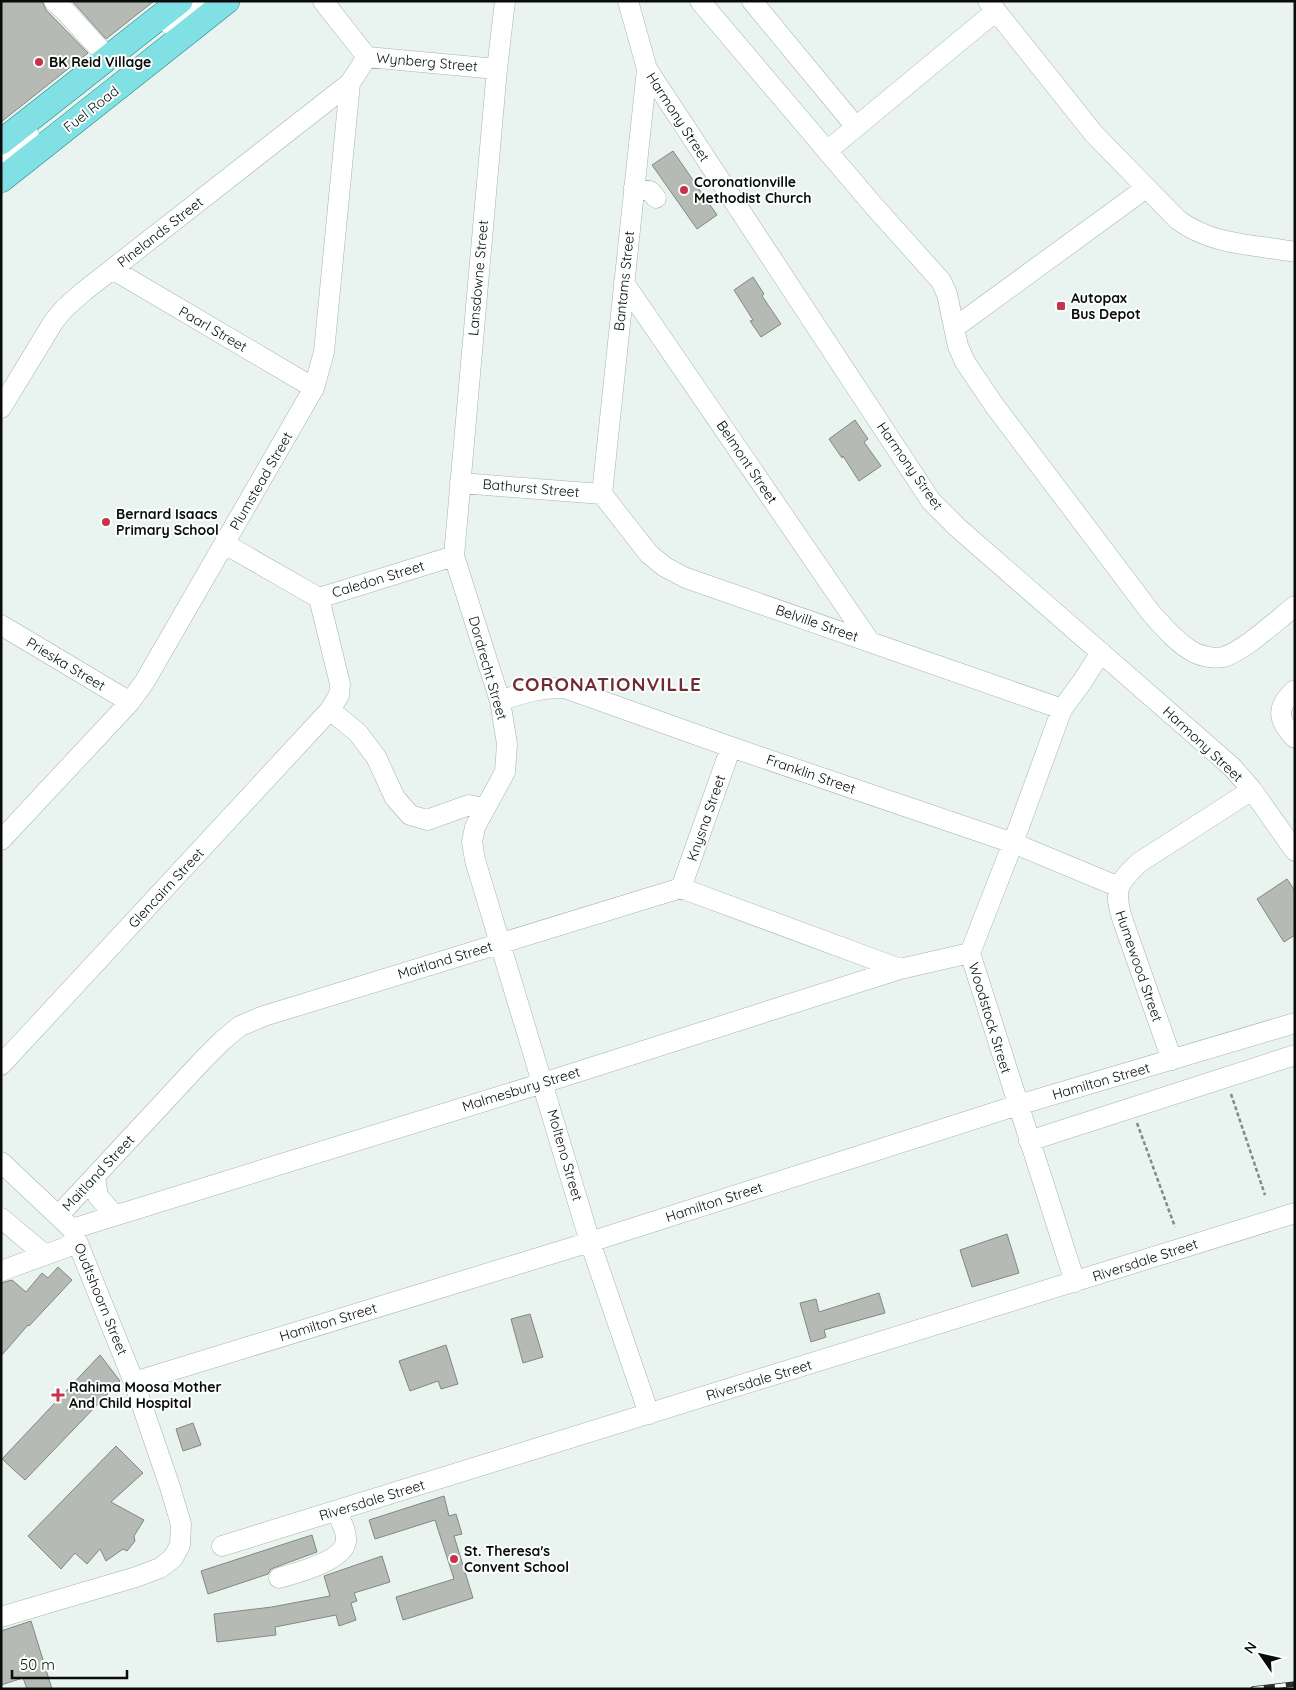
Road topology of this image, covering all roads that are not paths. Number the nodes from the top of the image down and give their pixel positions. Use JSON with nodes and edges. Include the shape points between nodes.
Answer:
{"nodes":[{"id":1,"x":54,"y":1,"type":"edge"},
{"id":2,"x":180,"y":1,"type":"edge"},
{"id":3,"x":198,"y":1,"type":"edge"},
{"id":4,"x":213,"y":1,"type":"edge"},
{"id":5,"x":227,"y":1,"type":"edge"},
{"id":6,"x":324,"y":1,"type":"edge"},
{"id":7,"x":505,"y":1,"type":"edge"},
{"id":8,"x":628,"y":1,"type":"edge"},
{"id":9,"x":700,"y":1,"type":"edge"},
{"id":10,"x":752,"y":1,"type":"edge"},
{"id":11,"x":992,"y":6,"type":"edge"},
{"id":12,"x":367,"y":57,"type":"junction"},
{"id":13,"x":108,"y":58,"type":"junction"},
{"id":14,"x":497,"y":69,"type":"junction"},
{"id":15,"x":647,"y":69,"type":"junction"},
{"id":16,"x":350,"y":83,"type":"junction"},
{"id":17,"x":856,"y":126,"type":"junction"},
{"id":18,"x":1,"y":142,"type":"edge"},
{"id":19,"x":827,"y":151,"type":"junction"},
{"id":20,"x":1,"y":157,"type":"edge"},
{"id":21,"x":1,"y":169,"type":"edge"},
{"id":22,"x":1,"y":180,"type":"edge"},
{"id":23,"x":634,"y":188,"type":"junction"},
{"id":24,"x":1146,"y":188,"type":"junction"},
{"id":25,"x":656,"y":198,"type":"dead end"},
{"id":26,"x":1295,"y":252,"type":"edge"},
{"id":27,"x":112,"y":270,"type":"junction"},
{"id":28,"x":624,"y":283,"type":"junction"},
{"id":29,"x":954,"y":328,"type":"junction"},
{"id":30,"x":314,"y":388,"type":"junction"},
{"id":31,"x":1,"y":408,"type":"edge"},
{"id":32,"x":460,"y":482,"type":"junction"},
{"id":33,"x":602,"y":494,"type":"junction"},
{"id":34,"x":225,"y":544,"type":"junction"},
{"id":35,"x":454,"y":556,"type":"junction"},
{"id":36,"x":318,"y":598,"type":"junction"},
{"id":37,"x":1295,"y":606,"type":"edge"},
{"id":38,"x":1,"y":625,"type":"edge"},
{"id":39,"x":870,"y":642,"type":"junction"},
{"id":40,"x":1101,"y":652,"type":"junction"},
{"id":41,"x":1295,"y":690,"type":"edge"},
{"id":42,"x":500,"y":701,"type":"junction"},
{"id":43,"x":130,"y":702,"type":"junction"},
{"id":44,"x":1062,"y":709,"type":"junction"},
{"id":45,"x":330,"y":710,"type":"junction"},
{"id":46,"x":1295,"y":738,"type":"edge"},
{"id":47,"x":731,"y":747,"type":"junction"},
{"id":48,"x":1252,"y":790,"type":"junction"},
{"id":49,"x":484,"y":808,"type":"junction"},
{"id":50,"x":1,"y":840,"type":"edge"},
{"id":51,"x":1013,"y":843,"type":"junction"},
{"id":52,"x":1295,"y":851,"type":"edge"},
{"id":53,"x":1119,"y":887,"type":"junction"},
{"id":54,"x":681,"y":888,"type":"junction"},
{"id":55,"x":500,"y":943,"type":"junction"},
{"id":56,"x":970,"y":953,"type":"junction"},
{"id":57,"x":900,"y":969,"type":"junction"},
{"id":58,"x":1295,"y":1023,"type":"edge"},
{"id":59,"x":1295,"y":1055,"type":"edge"},
{"id":60,"x":1172,"y":1060,"type":"junction"},
{"id":61,"x":1,"y":1065,"type":"edge"},
{"id":62,"x":543,"y":1083,"type":"junction"},
{"id":63,"x":1018,"y":1105,"type":"junction"},
{"id":64,"x":1029,"y":1141,"type":"junction"},
{"id":65,"x":1,"y":1162,"type":"edge"},
{"id":66,"x":95,"y":1177,"type":"junction"},
{"id":67,"x":1295,"y":1213,"type":"edge"},
{"id":68,"x":114,"y":1215,"type":"junction"},
{"id":69,"x":1,"y":1218,"type":"edge"},
{"id":70,"x":70,"y":1230,"type":"junction"},
{"id":71,"x":590,"y":1242,"type":"junction"},
{"id":72,"x":45,"y":1255,"type":"junction"},
{"id":73,"x":1,"y":1271,"type":"edge"},
{"id":74,"x":1075,"y":1282,"type":"junction"},
{"id":75,"x":134,"y":1382,"type":"junction"},
{"id":76,"x":649,"y":1414,"type":"junction"},
{"id":77,"x":336,"y":1510,"type":"junction"},
{"id":78,"x":222,"y":1546,"type":"dead end"},
{"id":79,"x":279,"y":1578,"type":"dead end"},
{"id":80,"x":1,"y":1617,"type":"edge"}],
"edges":[{"from":1,"to":13,"type":"street"},
{"from":2,"to":13,"type":"main road"},
{"from":3,"to":20,"type":"street"},
{"from":4,"to":21,"type":"street"},
{"from":5,"to":22,"type":"main road","name":"Fuel Road"},
{"from":6,"to":12,"type":"street","name":"Wynberg Street"},
{"from":7,"to":14,"type":"street","name":"Lansdowne Street"},
{"from":8,"to":15,"type":"street","name":"Harmony Street"},
{"from":9,"to":19,"type":"street"},
{"from":10,"to":17,"type":"street"},
{"from":11,"to":17,"type":"street"},
{"from":11,"to":24,"type":"street","via":[[1094,134]]},
{"from":12,"to":14,"type":"street","name":"Wynberg Street"},
{"from":12,"to":16,"type":"street","name":"Plumstead Street"},
{"from":13,"to":18,"type":"main road"},
{"from":14,"to":32,"type":"street","name":"Lansdowne Street"},
{"from":15,"to":23,"type":"street","name":"Bantams Street"},
{"from":15,"to":40,"type":"street","name":"Harmony Street","via":[[931,501]]},
{"from":16,"to":27,"type":"street","name":"Pinelands Street"},
{"from":16,"to":30,"type":"street","name":"Plumstead Street","via":[[324,352]]},
{"from":17,"to":19,"type":"street"},
{"from":19,"to":29,"type":"street","via":[[941,281]]},
{"from":23,"to":25,"type":"street","via":[[650,191]]},
{"from":23,"to":28,"type":"street","name":"Bantams Street"},
{"from":24,"to":26,"type":"street","via":[[1178,220],[1205,236]]},
{"from":24,"to":29,"type":"street"},
{"from":27,"to":30,"type":"street","name":"Paarl Street"},
{"from":27,"to":31,"type":"street","name":"Pinelands Street","via":[[54,321]]},
{"from":28,"to":33,"type":"street","name":"Bantams Street"},
{"from":28,"to":39,"type":"street","name":"Belmont Street"},
{"from":29,"to":37,"type":"street","via":[[965,362],[994,405],[1151,613],[1191,652],[1214,658],[1225,656],[1249,642]]},
{"from":30,"to":34,"type":"street","name":"Plumstead Street"},
{"from":32,"to":33,"type":"street","name":"Bathurst Street"},
{"from":32,"to":35,"type":"street","name":"Lansdowne Street"},
{"from":33,"to":39,"type":"street","name":"Belville Street","via":[[649,554],[665,567],[686,578]]},
{"from":34,"to":36,"type":"street","name":"Caledon Street"},
{"from":34,"to":43,"type":"street","name":"Plumstead Street"},
{"from":35,"to":36,"type":"street","name":"Caledon Street"},
{"from":35,"to":42,"type":"street","name":"Dordrecht Street"},
{"from":36,"to":45,"type":"street","via":[[340,684],[339,695]]},
{"from":38,"to":43,"type":"street","name":"Prieska Street"},
{"from":39,"to":44,"type":"street","name":"Belville Street"},
{"from":40,"to":44,"type":"street","name":"Woodstock Street"},
{"from":40,"to":48,"type":"street","name":"Harmony Street","via":[[1232,767]]},
{"from":41,"to":46,"type":"street","via":[[1287,697],[1280,713],[1283,723]]},
{"from":42,"to":47,"type":"street","name":"Franklin Street","via":[[529,691],[565,688]]},
{"from":42,"to":49,"type":"street","name":"Dordrecht Street","via":[[507,744],[505,772]]},
{"from":43,"to":50,"type":"street","name":"Plumstead Street"},
{"from":44,"to":51,"type":"street","name":"Woodstock Street"},
{"from":45,"to":49,"type":"street","via":[[358,733],[376,756],[395,798],[410,814],[427,820],[469,805]]},
{"from":45,"to":61,"type":"street","name":"Glencairn Street"},
{"from":47,"to":51,"type":"street","name":"Franklin Street"},
{"from":47,"to":54,"type":"street","name":"Knysna Street"},
{"from":48,"to":52,"type":"street","name":"Harmony Street"},
{"from":48,"to":53,"type":"street","via":[[1140,862]]},
{"from":49,"to":55,"type":"street","name":"Molteno Street","via":[[472,842]]},
{"from":51,"to":53,"type":"street","name":"Franklin Street"},
{"from":51,"to":56,"type":"street","name":"Woodstock Street"},
{"from":53,"to":60,"type":"street","name":"Humewood Street","via":[[1117,903]]},
{"from":54,"to":55,"type":"street","name":"Maitland Street"},
{"from":54,"to":57,"type":"street"},
{"from":55,"to":62,"type":"street","name":"Molteno Street"},
{"from":55,"to":66,"type":"street","name":"Maitland Street","via":[[240,1026],[202,1061]]},
{"from":56,"to":57,"type":"street","name":"Malmesbury Street"},
{"from":56,"to":63,"type":"street","name":"Woodstock Street"},
{"from":57,"to":62,"type":"street","name":"Malmesbury Street"},
{"from":58,"to":60,"type":"street","name":"Hamilton Street"},
{"from":59,"to":64,"type":"street"},
{"from":60,"to":63,"type":"street","name":"Hamilton Street"},
{"from":62,"to":68,"type":"street","name":"Malmesbury Street"},
{"from":62,"to":71,"type":"street","name":"Molteno Street"},
{"from":63,"to":64,"type":"street","name":"Woodstock Street"},
{"from":63,"to":71,"type":"street","name":"Hamilton Street"},
{"from":64,"to":74,"type":"street","name":"Woodstock Street"},
{"from":65,"to":70,"type":"street","name":"Oudtshoorn Street"},
{"from":66,"to":68,"type":"street","via":[[98,1196]]},
{"from":66,"to":70,"type":"street","name":"Maitland Street"},
{"from":67,"to":74,"type":"street","name":"Riversdale Street"},
{"from":68,"to":70,"type":"street","name":"Malmesbury Street"},
{"from":69,"to":72,"type":"street"},
{"from":70,"to":72,"type":"street","name":"Malmesbury Street"},
{"from":70,"to":75,"type":"street","name":"Oudtshoorn Street"},
{"from":71,"to":75,"type":"street","name":"Hamilton Street"},
{"from":71,"to":76,"type":"street","name":"Molteno Street"},
{"from":72,"to":73,"type":"street","name":"Malmesbury Street"},
{"from":74,"to":76,"type":"street","name":"Riversdale Street"},
{"from":75,"to":80,"type":"street","name":"Oudtshoorn Street","via":[[181,1524],[180,1545],[173,1558],[160,1568]]},
{"from":76,"to":77,"type":"street","name":"Riversdale Street"},
{"from":77,"to":78,"type":"street","name":"Riversdale Street"},
{"from":77,"to":79,"type":"street","via":[[346,1540],[339,1553],[325,1562]]}]}
